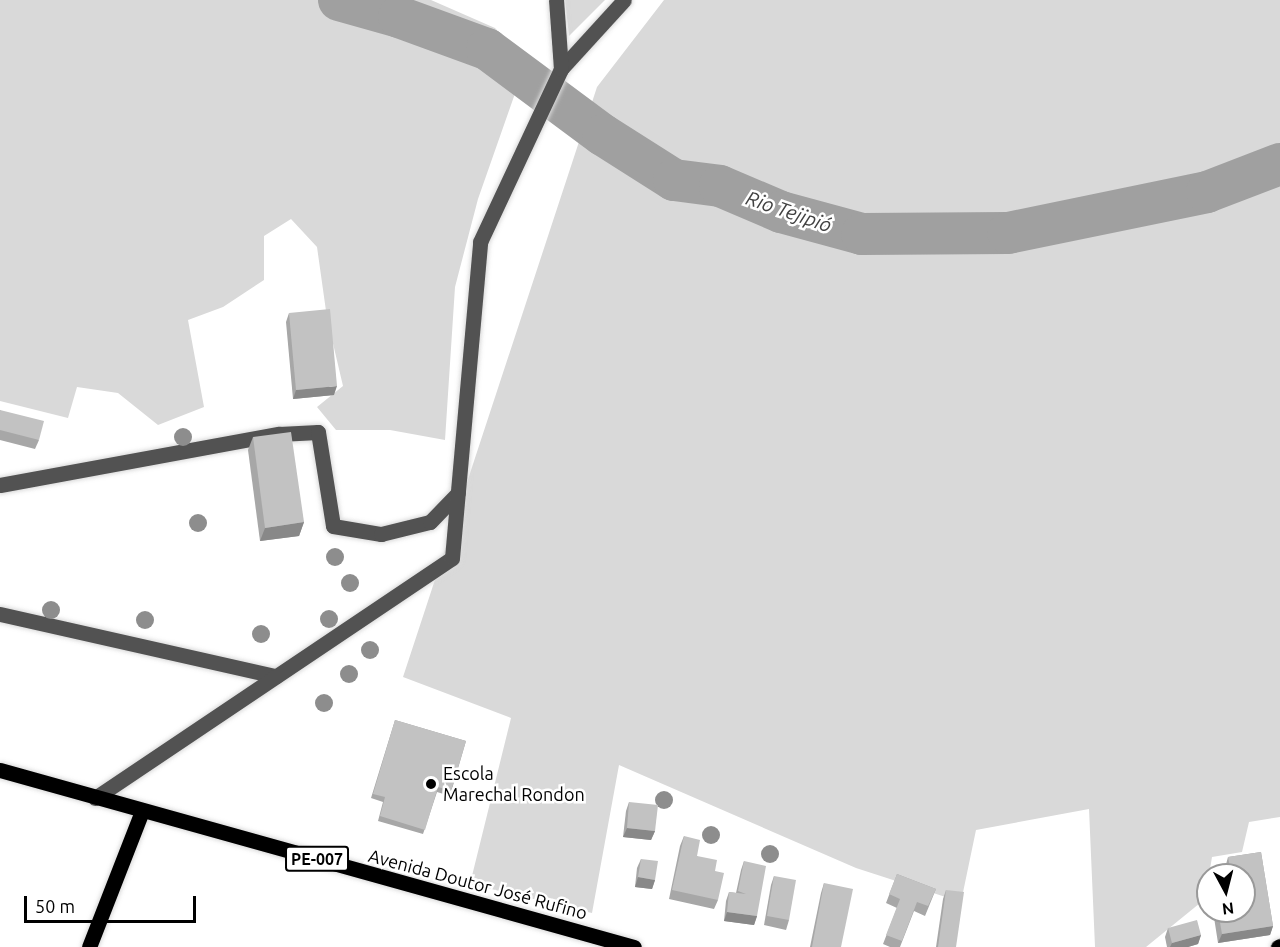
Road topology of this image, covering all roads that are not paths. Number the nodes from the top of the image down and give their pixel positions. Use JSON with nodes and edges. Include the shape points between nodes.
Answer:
{"nodes":[{"id":1,"x":556,"y":0,"type":"edge"},
{"id":2,"x":624,"y":0,"type":"edge"},
{"id":3,"x":561,"y":70,"type":"junction"},
{"id":4,"x":0,"y":485,"type":"edge"},
{"id":5,"x":458,"y":493,"type":"junction"},
{"id":6,"x":0,"y":614,"type":"edge"},
{"id":7,"x":276,"y":676,"type":"junction"},
{"id":8,"x":0,"y":770,"type":"edge"},
{"id":9,"x":95,"y":798,"type":"junction"},
{"id":10,"x":142,"y":811,"type":"junction"},
{"id":11,"x":89,"y":947,"type":"edge"},
{"id":12,"x":634,"y":947,"type":"edge"}],
"edges":[{"from":1,"to":3,"type":"lane"},
{"from":2,"to":3,"type":"lane"},
{"from":3,"to":5,"type":"lane","via":[[480,242]]},
{"from":4,"to":5,"type":"lane","via":[[279,434],[318,432],[333,526],[381,534],[430,522]]},
{"from":5,"to":7,"type":"lane","via":[[452,558]]},
{"from":6,"to":7,"type":"lane"},
{"from":7,"to":9,"type":"lane"},
{"from":8,"to":9,"type":"main road","name":"Avenida Doutor José Rufino","number":"PE-007"},
{"from":9,"to":10,"type":"main road","name":"Avenida Doutor José Rufino","number":"PE-007"},
{"from":10,"to":11,"type":"main road"},
{"from":10,"to":12,"type":"main road","name":"Avenida Doutor José Rufino","number":"PE-007"}]}
